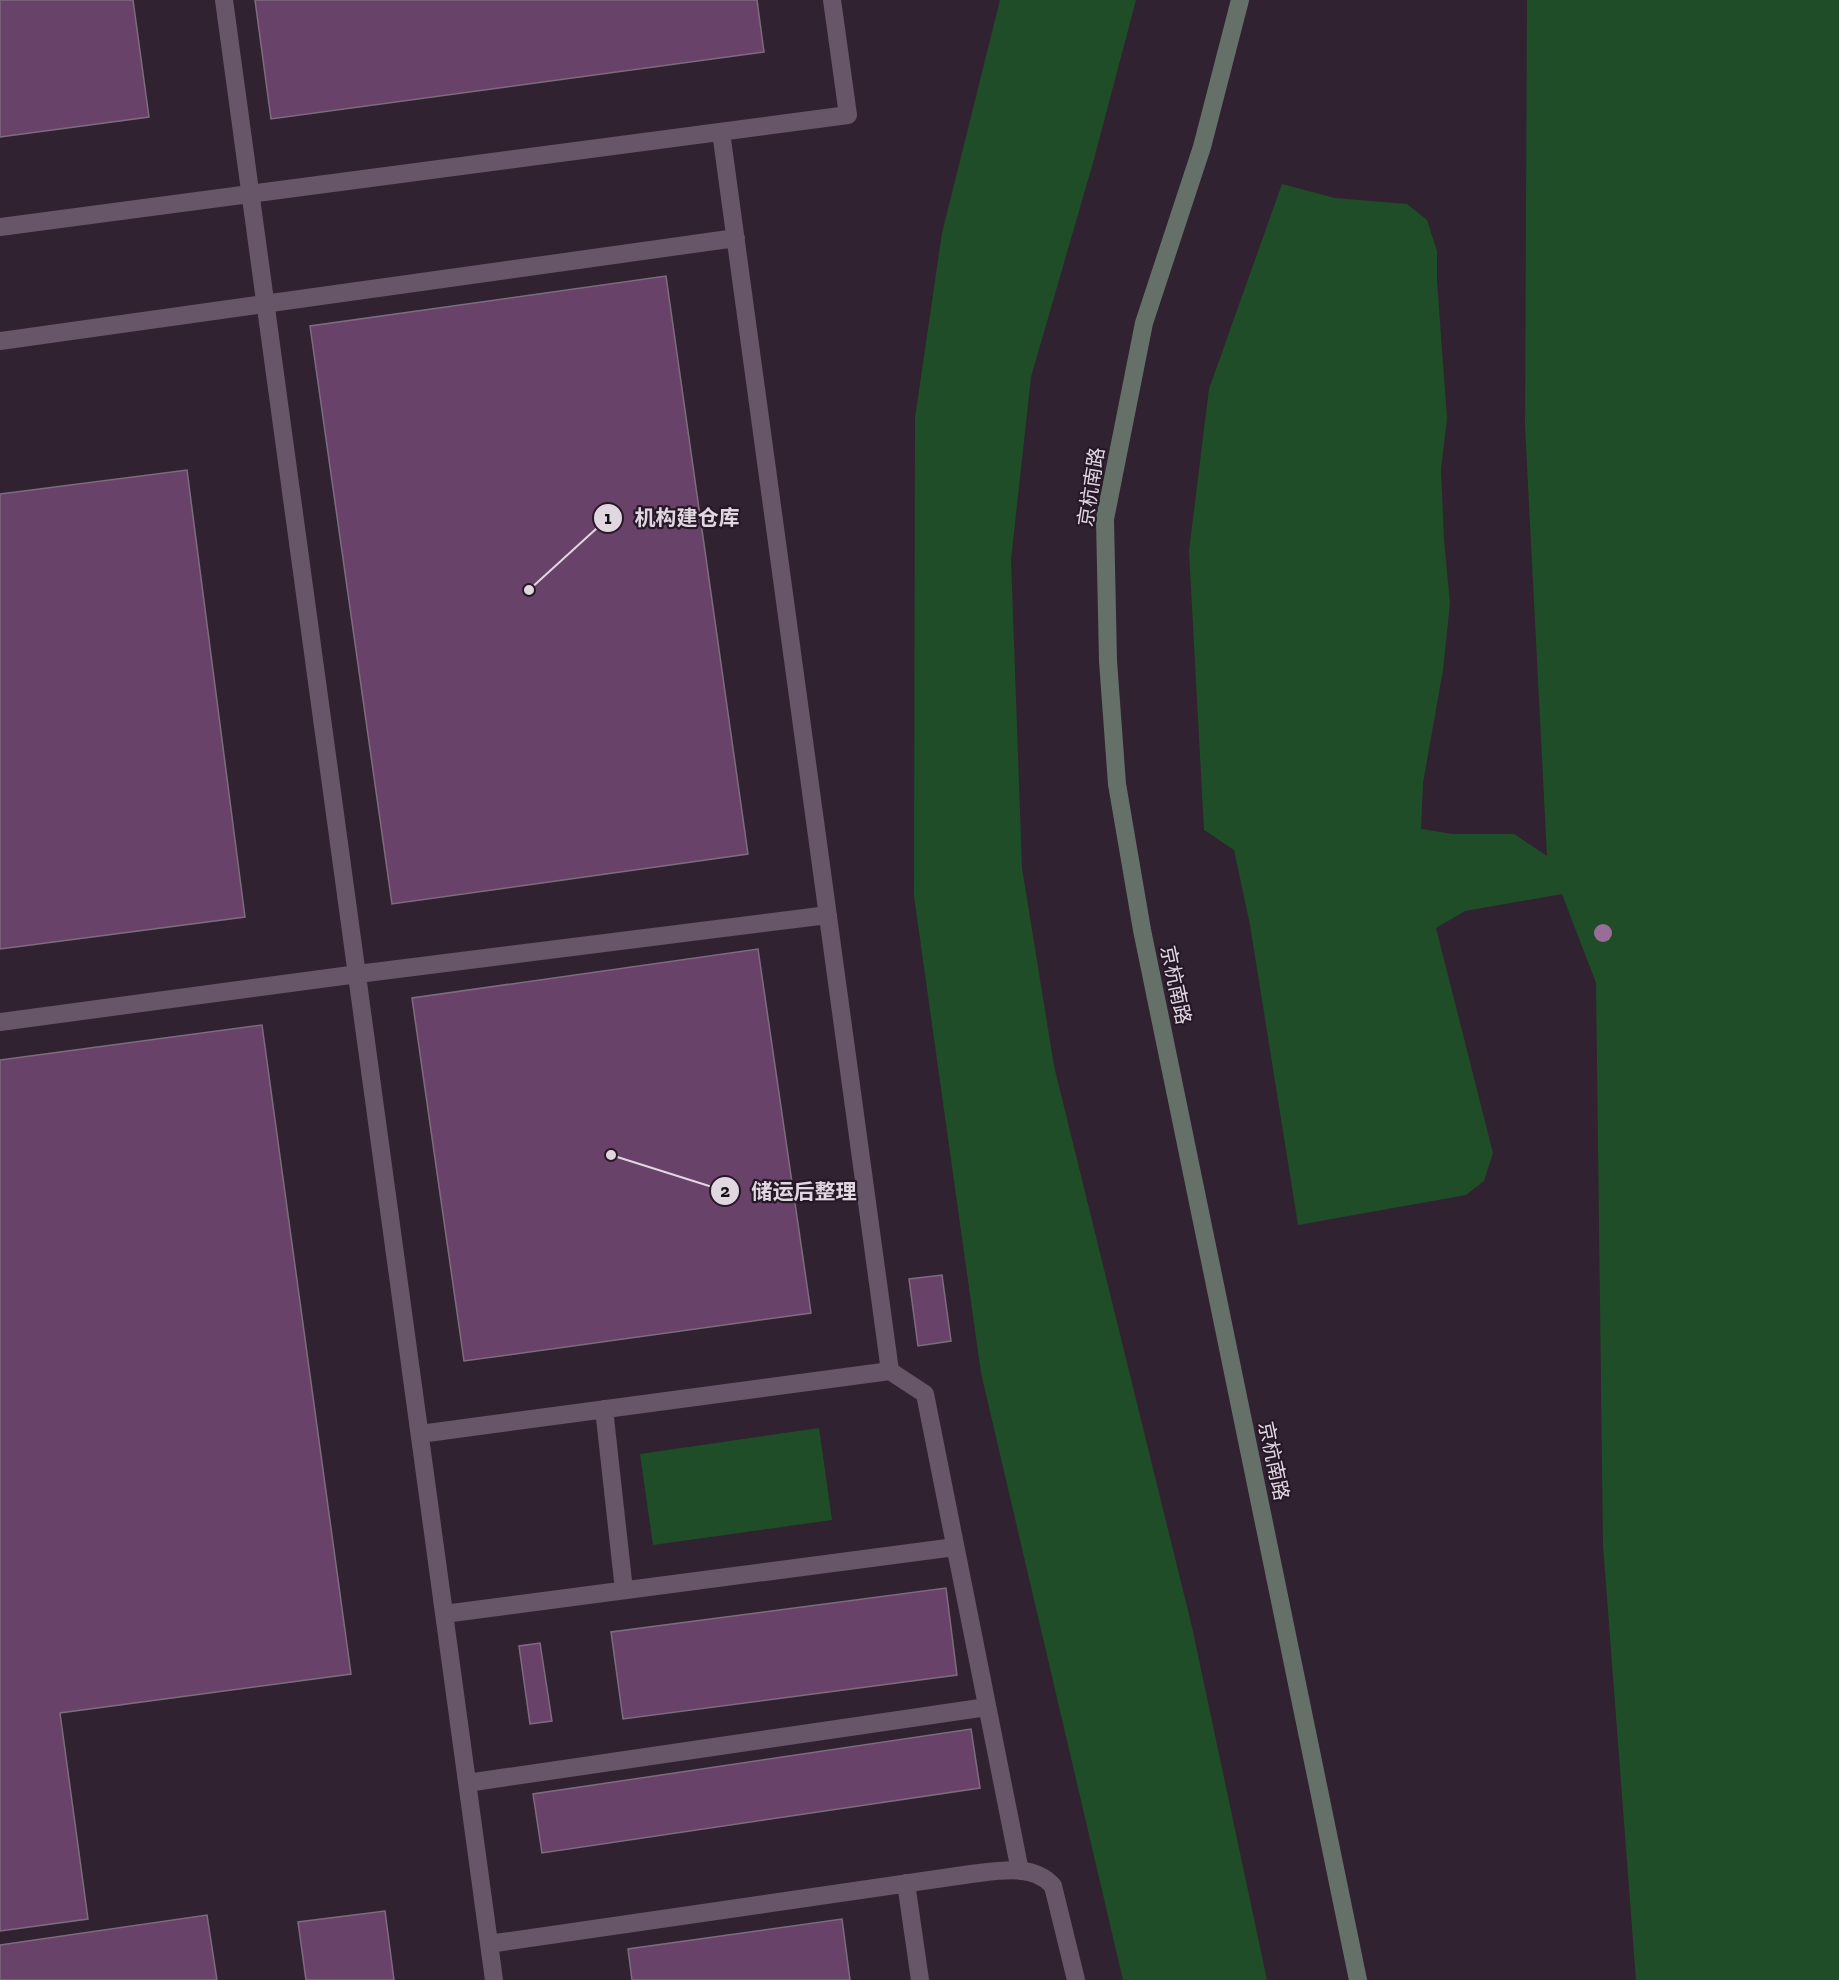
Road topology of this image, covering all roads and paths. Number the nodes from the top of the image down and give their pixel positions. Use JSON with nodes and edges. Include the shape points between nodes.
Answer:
{"nodes":[{"id":1,"x":224,"y":0,"type":"edge"},
{"id":2,"x":832,"y":0,"type":"edge"},
{"id":3,"x":1240,"y":0,"type":"edge"},
{"id":4,"x":721,"y":132,"type":"junction"},
{"id":5,"x":250,"y":194,"type":"junction"},
{"id":6,"x":0,"y":227,"type":"edge"},
{"id":7,"x":736,"y":238,"type":"junction"},
{"id":8,"x":267,"y":303,"type":"junction"},
{"id":9,"x":0,"y":341,"type":"edge"},
{"id":10,"x":828,"y":915,"type":"junction"},
{"id":11,"x":358,"y":974,"type":"junction"},
{"id":12,"x":0,"y":1022,"type":"edge"},
{"id":13,"x":890,"y":1371,"type":"junction"},
{"id":14,"x":604,"y":1409,"type":"junction"},
{"id":15,"x":420,"y":1434,"type":"junction"},
{"id":16,"x":955,"y":1547,"type":"junction"},
{"id":17,"x":624,"y":1590,"type":"junction"},
{"id":18,"x":444,"y":1614,"type":"junction"},
{"id":19,"x":987,"y":1707,"type":"junction"},
{"id":20,"x":468,"y":1783,"type":"junction"},
{"id":21,"x":1020,"y":1871,"type":"junction"},
{"id":22,"x":906,"y":1883,"type":"junction"},
{"id":23,"x":489,"y":1944,"type":"junction"},
{"id":24,"x":494,"y":1980,"type":"edge"},
{"id":25,"x":920,"y":1980,"type":"edge"},
{"id":26,"x":1076,"y":1980,"type":"edge"},
{"id":27,"x":1358,"y":1980,"type":"edge"}],
"edges":[{"from":1,"to":5,"type":"lane"},
{"from":2,"to":4,"type":"lane","via":[[848,116]]},
{"from":3,"to":27,"type":"street","name":"京杭南路","via":[[1202,147],[1144,322],[1106,519],[1108,661],[1117,784],[1142,930]]},
{"from":4,"to":5,"type":"lane"},
{"from":4,"to":7,"type":"lane"},
{"from":5,"to":6,"type":"lane"},
{"from":5,"to":8,"type":"lane"},
{"from":7,"to":8,"type":"lane"},
{"from":7,"to":10,"type":"lane"},
{"from":8,"to":9,"type":"lane"},
{"from":8,"to":11,"type":"lane"},
{"from":10,"to":11,"type":"lane"},
{"from":10,"to":13,"type":"lane"},
{"from":11,"to":12,"type":"lane"},
{"from":11,"to":15,"type":"lane"},
{"from":13,"to":14,"type":"lane"},
{"from":13,"to":16,"type":"lane","via":[[924,1394]]},
{"from":14,"to":15,"type":"lane"},
{"from":14,"to":17,"type":"lane"},
{"from":15,"to":18,"type":"lane"},
{"from":16,"to":17,"type":"lane"},
{"from":16,"to":19,"type":"lane"},
{"from":17,"to":18,"type":"lane"},
{"from":18,"to":20,"type":"lane"},
{"from":19,"to":20,"type":"lane"},
{"from":19,"to":21,"type":"lane"},
{"from":20,"to":23,"type":"lane"},
{"from":21,"to":22,"type":"lane"},
{"from":21,"to":26,"type":"lane","via":[[1041,1876],[1053,1886]]},
{"from":22,"to":23,"type":"lane"},
{"from":22,"to":25,"type":"lane"},
{"from":23,"to":24,"type":"lane"}]}
